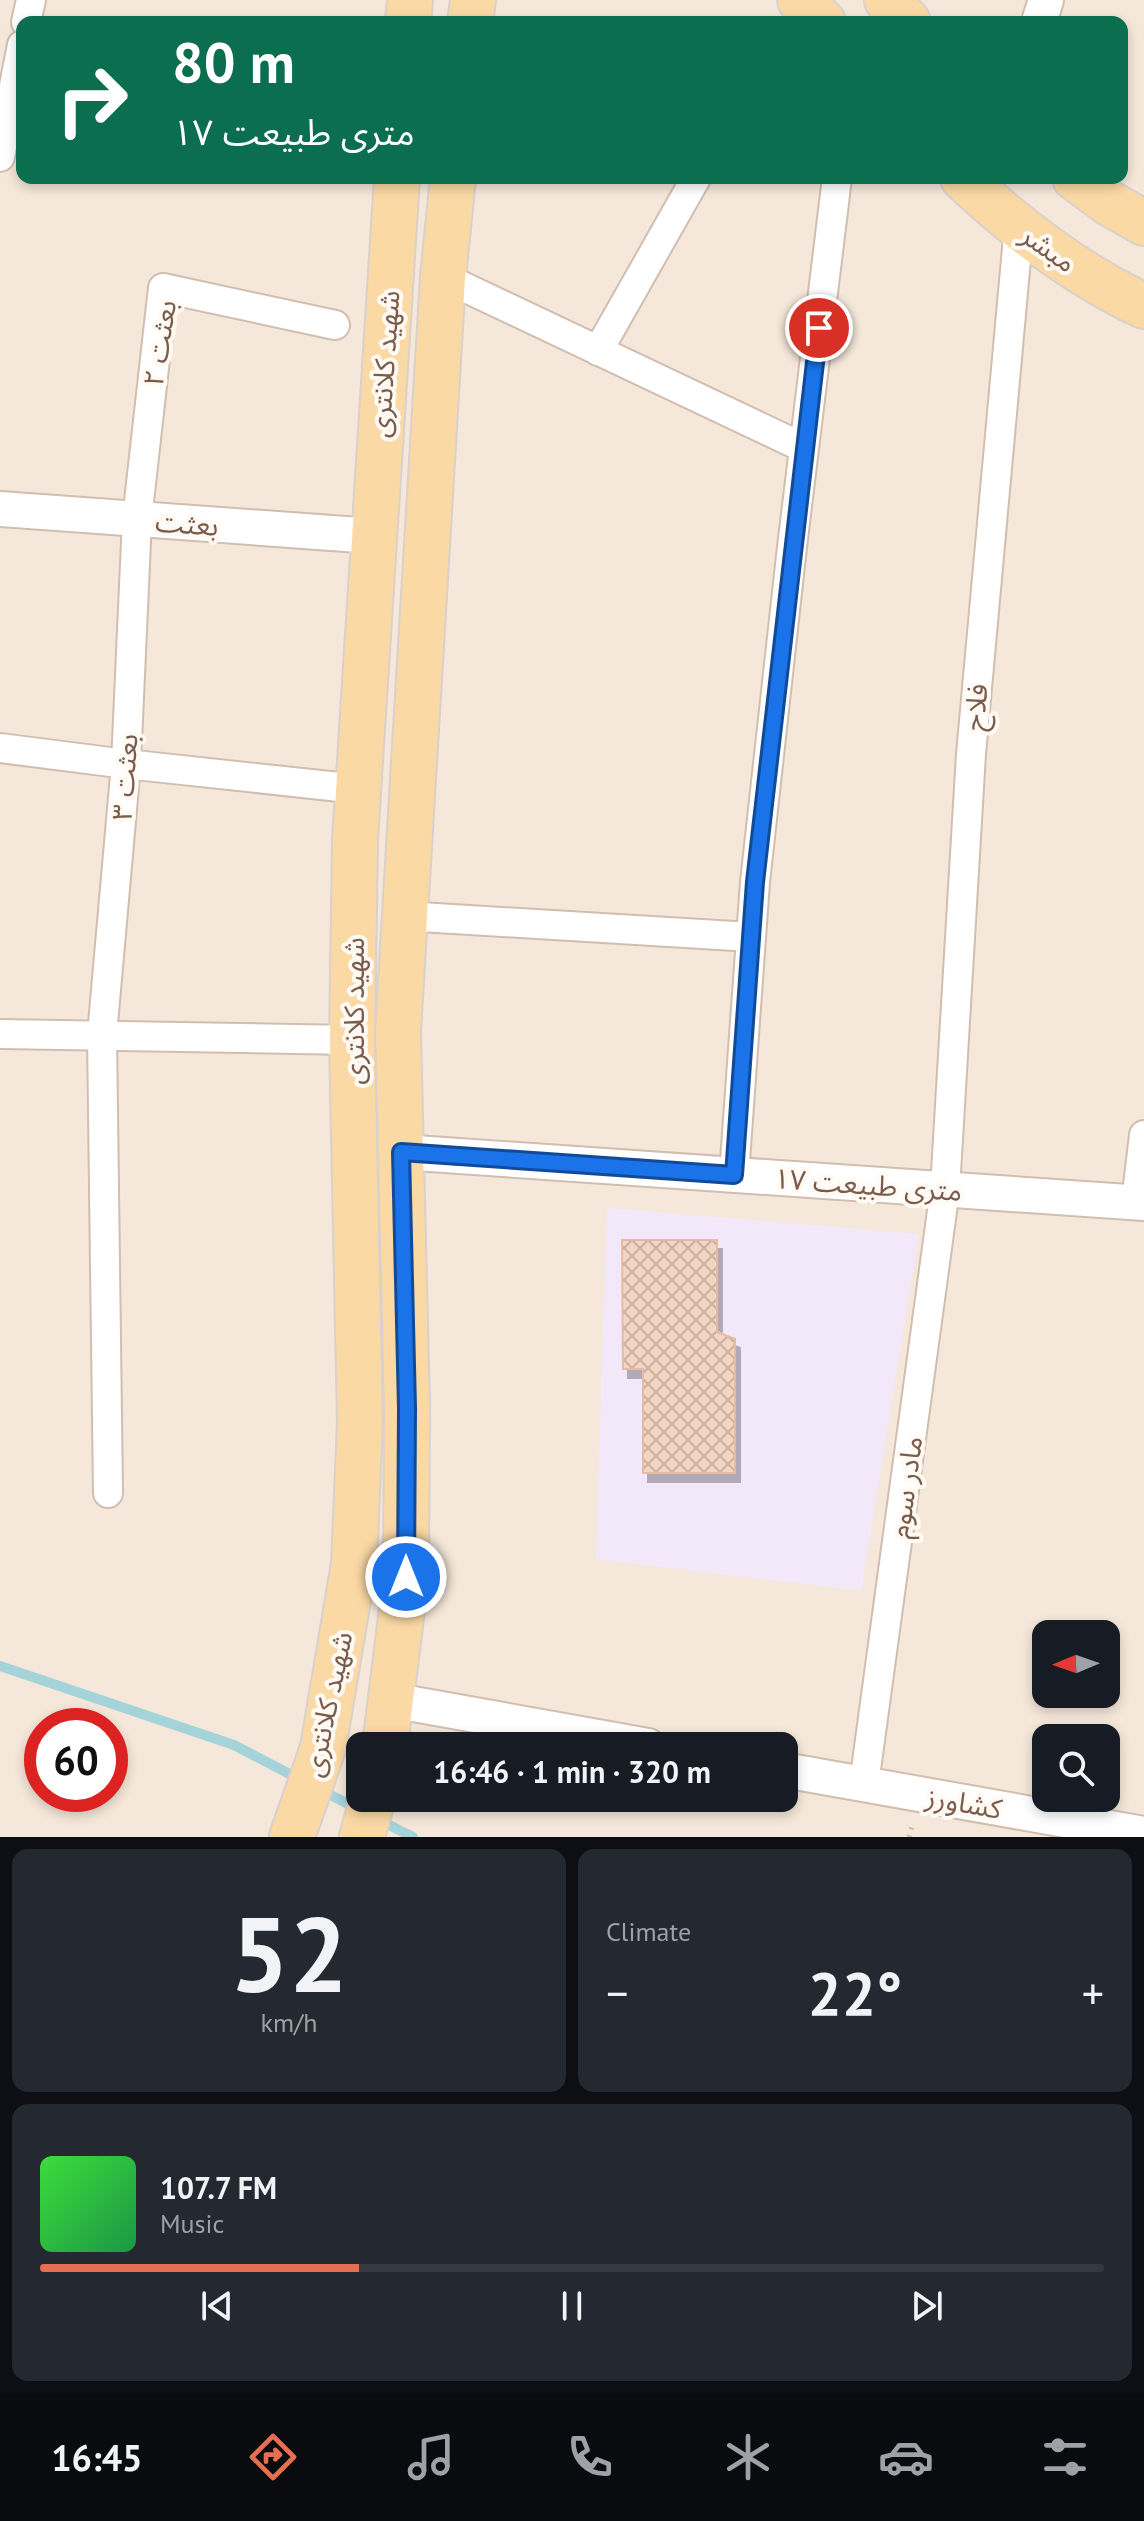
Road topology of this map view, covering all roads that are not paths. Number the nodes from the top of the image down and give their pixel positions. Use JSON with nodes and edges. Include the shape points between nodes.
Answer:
{"nodes":[{"id":1,"x":800,"y":0,"type":"edge"},
{"id":2,"x":887,"y":0,"type":"edge"},
{"id":3,"x":817,"y":16,"type":"edge"},
{"id":4,"x":902,"y":16,"type":"edge"},
{"id":5,"x":16,"y":62,"type":"edge"},
{"id":6,"x":8,"y":81,"type":"edge"},
{"id":7,"x":0,"y":157,"type":"edge"},
{"id":8,"x":397,"y":184,"type":"edge"},
{"id":9,"x":452,"y":184,"type":"edge"},
{"id":10,"x":693,"y":184,"type":"edge"},
{"id":11,"x":836,"y":184,"type":"edge"},
{"id":12,"x":969,"y":184,"type":"edge"},
{"id":13,"x":1083,"y":184,"type":"edge"},
{"id":14,"x":1144,"y":223,"type":"edge"},
{"id":15,"x":1019,"y":226,"type":"junction"},
{"id":16,"x":443,"y":277,"type":"junction"},
{"id":17,"x":1144,"y":306,"type":"edge"},
{"id":18,"x":335,"y":325,"type":"dead end"},
{"id":19,"x":598,"y":351,"type":"junction"},
{"id":20,"x":804,"y":448,"type":"junction"},
{"id":21,"x":0,"y":509,"type":"edge"},
{"id":22,"x":137,"y":519,"type":"junction"},
{"id":23,"x":373,"y":536,"type":"junction"},
{"id":24,"x":0,"y":748,"type":"edge"},
{"id":25,"x":126,"y":764,"type":"junction"},
{"id":26,"x":358,"y":789,"type":"junction"},
{"id":27,"x":404,"y":916,"type":"junction"},
{"id":28,"x":751,"y":937,"type":"junction"},
{"id":29,"x":0,"y":1034,"type":"edge"},
{"id":30,"x":102,"y":1035,"type":"junction"},
{"id":31,"x":352,"y":1040,"type":"junction"},
{"id":32,"x":1144,"y":1135,"type":"edge"},
{"id":33,"x":401,"y":1152,"type":"junction"},
{"id":34,"x":734,"y":1175,"type":"junction"},
{"id":35,"x":945,"y":1189,"type":"junction"},
{"id":36,"x":1140,"y":1202,"type":"edge"},
{"id":37,"x":108,"y":1493,"type":"dead end"},
{"id":38,"x":391,"y":1700,"type":"junction"},
{"id":39,"x":387,"y":1732,"type":"edge"},
{"id":40,"x":570,"y":1732,"type":"edge"},
{"id":41,"x":798,"y":1772,"type":"edge"},
{"id":42,"x":864,"y":1784,"type":"junction"},
{"id":43,"x":369,"y":1812,"type":"edge"},
{"id":44,"x":297,"y":1821,"type":"edge"},
{"id":45,"x":1144,"y":1834,"type":"edge"},
{"id":46,"x":362,"y":1837,"type":"edge"}],
"edges":[{"from":1,"to":3,"type":"main road"},
{"from":2,"to":4,"type":"main road"},
{"from":5,"to":6,"type":"street"},
{"from":6,"to":7,"type":"street"},
{"from":8,"to":23,"type":"main road","name":"شهید کلانتری"},
{"from":9,"to":16,"type":"main road","name":"شهید کلانتری"},
{"from":10,"to":19,"type":"street"},
{"from":11,"to":20,"type":"street"},
{"from":12,"to":15,"type":"main road","name":"مبشر"},
{"from":13,"to":14,"type":"main road"},
{"from":15,"to":17,"type":"main road","name":"مبشر","via":[[1111,290]]},
{"from":15,"to":35,"type":"street","name":"فلاح","via":[[971,754]]},
{"from":16,"to":19,"type":"street"},
{"from":16,"to":27,"type":"main road","name":"شهید کلانتری"},
{"from":18,"to":22,"type":"street","name":"بعثت ۲","via":[[163,288]]},
{"from":19,"to":20,"type":"street"},
{"from":20,"to":28,"type":"street"},
{"from":21,"to":22,"type":"street","name":"بعثت"},
{"from":22,"to":23,"type":"street","name":"بعثت"},
{"from":22,"to":25,"type":"street","name":"بعثت ۳"},
{"from":23,"to":26,"type":"main road","name":"شهید کلانتری"},
{"from":24,"to":25,"type":"street"},
{"from":25,"to":26,"type":"street"},
{"from":25,"to":30,"type":"street","name":"بعثت ۳"},
{"from":26,"to":31,"type":"main road","name":"شهید کلانتری"},
{"from":27,"to":28,"type":"street"},
{"from":27,"to":33,"type":"main road","name":"شهید کلانتری","via":[[398,1031]]},
{"from":28,"to":34,"type":"street"},
{"from":29,"to":30,"type":"street"},
{"from":30,"to":31,"type":"street"},
{"from":30,"to":37,"type":"street","name":"بعثت ۳"},
{"from":31,"to":44,"type":"main road","name":"شهید کلانتری","via":[[360,1422],[354,1564],[323,1748]]},
{"from":32,"to":36,"type":"street"},
{"from":33,"to":34,"type":"street","name":"۱۷ متری طبیعت"},
{"from":33,"to":38,"type":"main road","name":"شهید کلانتری","via":[[406,1577]]},
{"from":34,"to":35,"type":"street","name":"۱۷ متری طبیعت"},
{"from":35,"to":36,"type":"street","name":"۱۷ متری طبیعت"},
{"from":35,"to":42,"type":"street","name":"مادر سوم"},
{"from":38,"to":39,"type":"main road","name":"شهید کلانتری"},
{"from":38,"to":40,"type":"street"},
{"from":41,"to":42,"type":"street","name":"کشاورز"},
{"from":42,"to":45,"type":"street","name":"کشاورز"},
{"from":43,"to":46,"type":"main road"}]}
